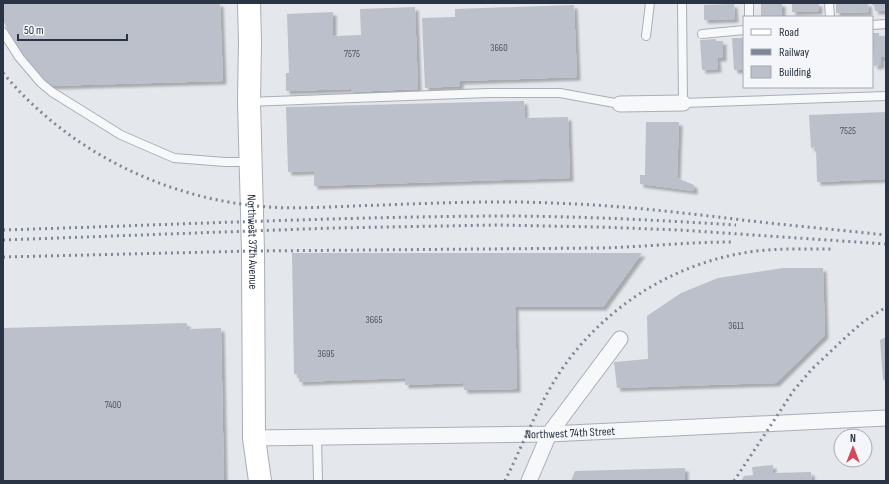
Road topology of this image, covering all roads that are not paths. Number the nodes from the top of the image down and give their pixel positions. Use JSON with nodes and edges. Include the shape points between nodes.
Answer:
{"nodes":[{"id":1,"x":249,"y":3,"type":"edge"},
{"id":2,"x":650,"y":3,"type":"edge"},
{"id":3,"x":682,"y":3,"type":"edge"},
{"id":4,"x":749,"y":3,"type":"edge"},
{"id":5,"x":829,"y":3,"type":"edge"},
{"id":6,"x":749,"y":16,"type":"edge"},
{"id":7,"x":830,"y":16,"type":"edge"},
{"id":8,"x":886,"y":24,"type":"edge"},
{"id":9,"x":873,"y":25,"type":"edge"},
{"id":10,"x":743,"y":30,"type":"edge"},
{"id":11,"x":3,"y":32,"type":"edge"},
{"id":12,"x":702,"y":34,"type":"dead end"},
{"id":13,"x":646,"y":36,"type":"dead end"},
{"id":14,"x":886,"y":96,"type":"edge"},
{"id":15,"x":249,"y":102,"type":"junction"},
{"id":16,"x":683,"y":103,"type":"junction"},
{"id":17,"x":620,"y":104,"type":"joint"},
{"id":18,"x":250,"y":162,"type":"junction"},
{"id":19,"x":620,"y":339,"type":"dead end"},
{"id":20,"x":886,"y":418,"type":"edge"},
{"id":21,"x":549,"y":434,"type":"junction"},
{"id":22,"x":317,"y":437,"type":"junction"},
{"id":23,"x":254,"y":438,"type":"junction"},
{"id":24,"x":260,"y":481,"type":"edge"},
{"id":25,"x":318,"y":481,"type":"edge"},
{"id":26,"x":528,"y":481,"type":"edge"}],
"edges":[{"from":1,"to":15,"type":"street","name":"Northwest 37th Avenue"},
{"from":2,"to":13,"type":"lane"},
{"from":3,"to":16,"type":"lane"},
{"from":4,"to":6,"type":"lane"},
{"from":5,"to":7,"type":"lane"},
{"from":8,"to":9,"type":"lane"},
{"from":10,"to":12,"type":"lane"},
{"from":11,"to":18,"type":"lane","via":[[18,57],[41,83],[120,134],[174,158]]},
{"from":14,"to":16,"type":"lane"},
{"from":15,"to":17,"type":"lane","via":[[488,93],[560,93]]},
{"from":15,"to":18,"type":"street","name":"Northwest 37th Avenue"},
{"from":16,"to":17,"type":"street"},
{"from":18,"to":23,"type":"street","name":"Northwest 37th Avenue"},
{"from":19,"to":21,"type":"street"},
{"from":20,"to":21,"type":"street","name":"Northwest 74th Street"},
{"from":21,"to":22,"type":"street","name":"Northwest 74th Street"},
{"from":21,"to":26,"type":"street"},
{"from":22,"to":23,"type":"street","name":"Northwest 74th Street"},
{"from":22,"to":25,"type":"lane"},
{"from":23,"to":24,"type":"street","name":"Northwest 37th Avenue"}]}
